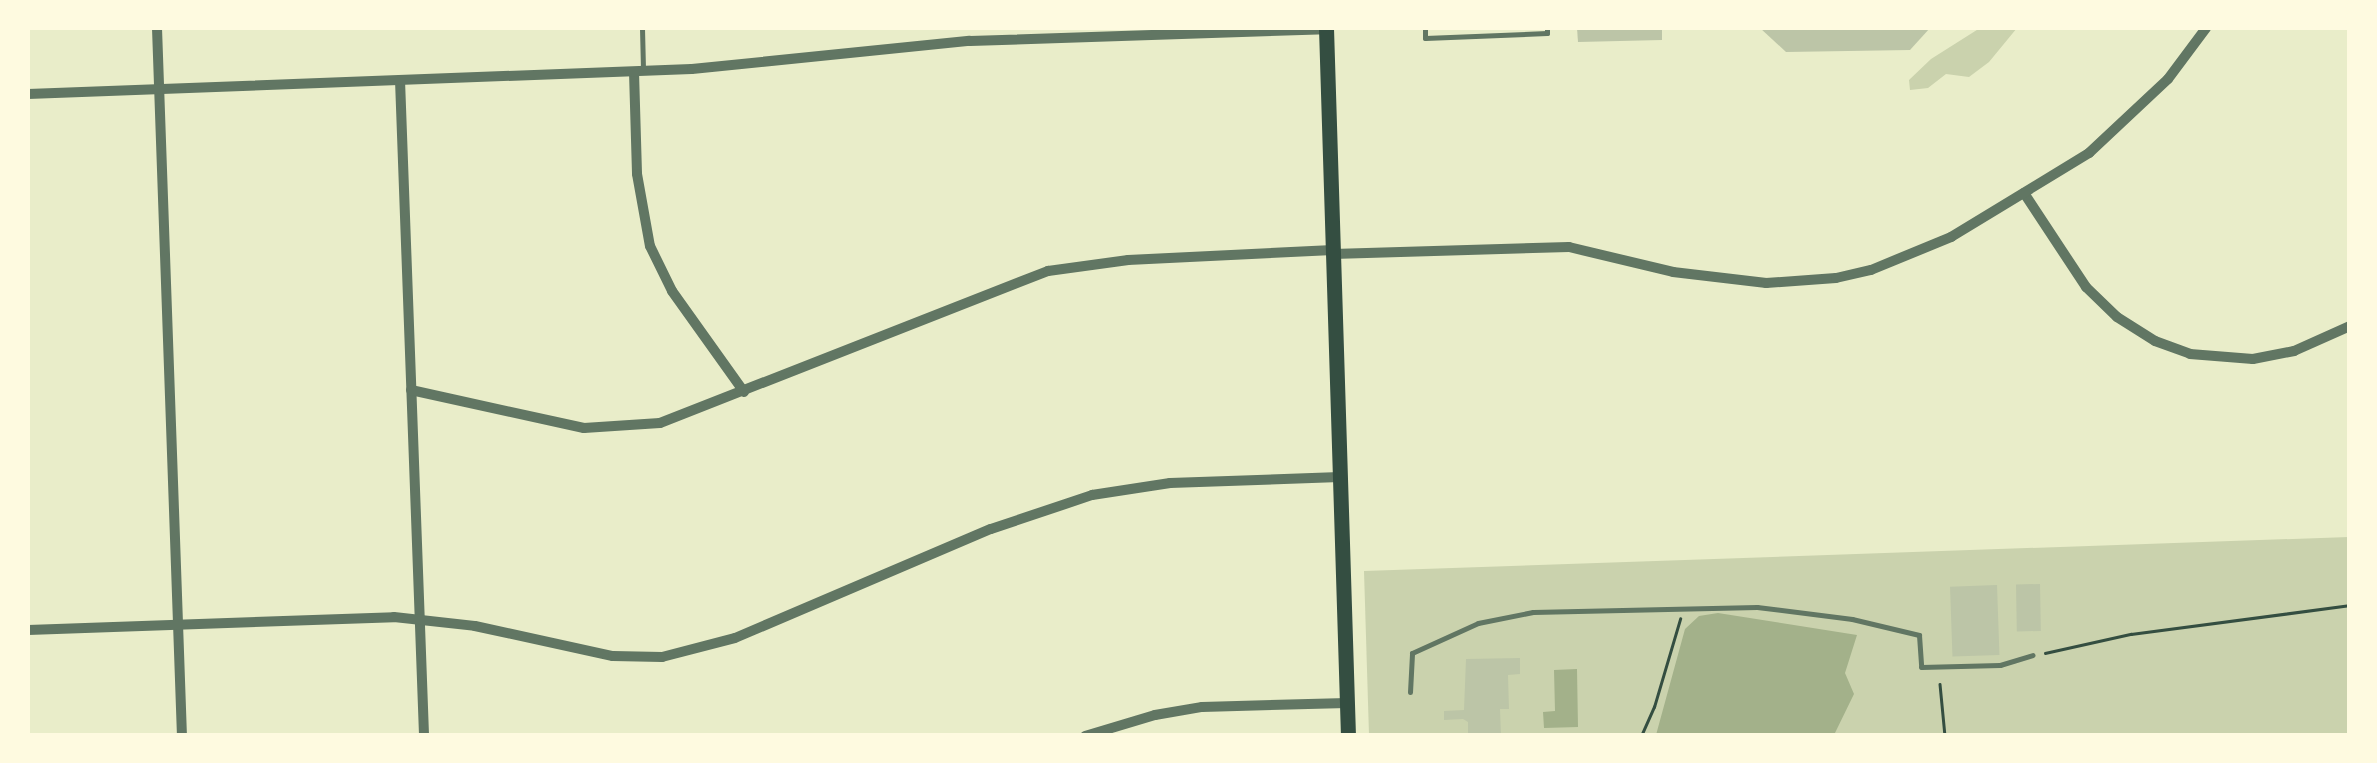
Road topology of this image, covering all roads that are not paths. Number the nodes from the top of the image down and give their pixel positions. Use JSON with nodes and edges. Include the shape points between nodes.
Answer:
{"nodes":[{"id":1,"x":157,"y":28,"type":"edge"},
{"id":2,"x":642,"y":28,"type":"edge"},
{"id":3,"x":1326,"y":28,"type":"edge"},
{"id":4,"x":1425,"y":28,"type":"edge"},
{"id":5,"x":1547,"y":28,"type":"edge"},
{"id":6,"x":2206,"y":28,"type":"edge"},
{"id":7,"x":638,"y":72,"type":"junction"},
{"id":8,"x":400,"y":80,"type":"junction"},
{"id":9,"x":159,"y":89,"type":"junction"},
{"id":10,"x":28,"y":94,"type":"edge"},
{"id":11,"x":2024,"y":193,"type":"junction"},
{"id":12,"x":1333,"y":252,"type":"junction"},
{"id":13,"x":2350,"y":326,"type":"edge"},
{"id":14,"x":411,"y":390,"type":"junction"},
{"id":15,"x":744,"y":392,"type":"junction"},
{"id":16,"x":1340,"y":477,"type":"junction"},
{"id":17,"x":420,"y":618,"type":"junction"},
{"id":18,"x":178,"y":625,"type":"junction"},
{"id":19,"x":28,"y":630,"type":"edge"},
{"id":20,"x":2032,"y":656,"type":"road end"},
{"id":21,"x":1410,"y":692,"type":"dead end"},
{"id":22,"x":1347,"y":703,"type":"junction"},
{"id":23,"x":182,"y":736,"type":"edge"},
{"id":24,"x":424,"y":736,"type":"edge"},
{"id":25,"x":1085,"y":736,"type":"edge"},
{"id":26,"x":1348,"y":736,"type":"edge"}],
"edges":[{"from":1,"to":9,"type":"street"},
{"from":2,"to":7,"type":"lane"},
{"from":3,"to":7,"type":"street","via":[[970,41]]},
{"from":3,"to":12,"type":"main road"},
{"from":4,"to":5,"type":"lane","via":[[1425,38]]},
{"from":6,"to":11,"type":"street","via":[[2130,118]]},
{"from":7,"to":8,"type":"street"},
{"from":7,"to":15,"type":"street","via":[[637,174],[650,246],[672,291]]},
{"from":8,"to":9,"type":"street"},
{"from":8,"to":14,"type":"street"},
{"from":9,"to":10,"type":"street"},
{"from":9,"to":18,"type":"street"},
{"from":11,"to":12,"type":"street","via":[[1906,259],[1799,282],[1720,280],[1569,247]]},
{"from":11,"to":13,"type":"street","via":[[2086,287],[2155,340],[2190,354],[2253,359],[2294,351]]},
{"from":12,"to":15,"type":"street","via":[[1128,260],[1048,271]]},
{"from":12,"to":16,"type":"main road"},
{"from":14,"to":15,"type":"street","via":[[609,429],[672,420]]},
{"from":14,"to":17,"type":"street"},
{"from":16,"to":17,"type":"street","via":[[1092,494],[1008,522],[735,638],[662,657],[613,656]]},
{"from":16,"to":22,"type":"main road"},
{"from":17,"to":18,"type":"street"},
{"from":17,"to":24,"type":"street"},
{"from":18,"to":19,"type":"street"},
{"from":18,"to":23,"type":"street"},
{"from":20,"to":21,"type":"lane","via":[[2000,665],[1921,667],[1919,635],[1757,607],[1522,613],[1478,623],[1412,653]]},
{"from":22,"to":25,"type":"street","via":[[1202,707]]},
{"from":22,"to":26,"type":"main road"}]}
